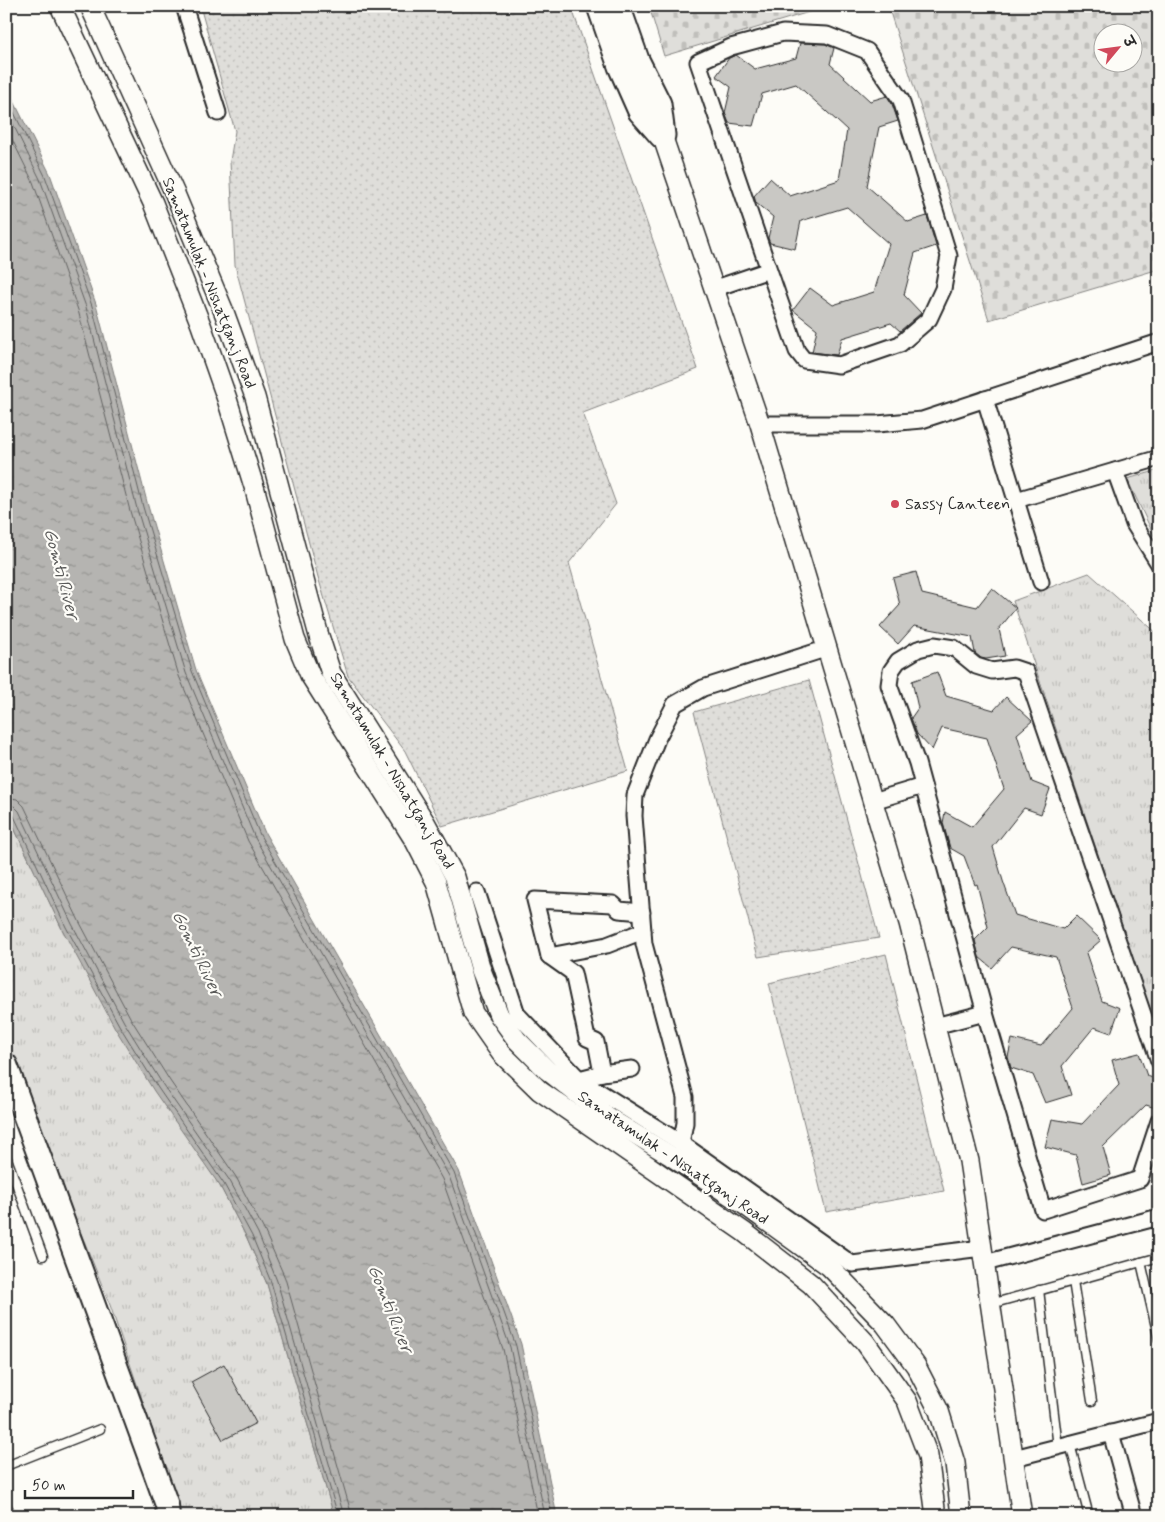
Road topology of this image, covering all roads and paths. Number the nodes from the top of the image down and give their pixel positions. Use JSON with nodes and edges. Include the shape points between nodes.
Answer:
{"nodes":[{"id":1,"x":60,"y":6,"type":"edge"},
{"id":2,"x":90,"y":6,"type":"edge"},
{"id":3,"x":184,"y":6,"type":"edge"},
{"id":4,"x":600,"y":6,"type":"edge"},
{"id":5,"x":617,"y":6,"type":"edge"},
{"id":6,"x":218,"y":113,"type":"dead end"},
{"id":7,"x":662,"y":135,"type":"junction"},
{"id":8,"x":769,"y":270,"type":"junction"},
{"id":9,"x":713,"y":290,"type":"junction"},
{"id":10,"x":1159,"y":342,"type":"edge"},
{"id":11,"x":985,"y":399,"type":"junction"},
{"id":12,"x":760,"y":424,"type":"junction"},
{"id":13,"x":1159,"y":458,"type":"edge"},
{"id":14,"x":1115,"y":471,"type":"junction"},
{"id":15,"x":1016,"y":500,"type":"junction"},
{"id":16,"x":1159,"y":564,"type":"edge"},
{"id":17,"x":1041,"y":582,"type":"dead end"},
{"id":18,"x":828,"y":648,"type":"junction"},
{"id":19,"x":923,"y":786,"type":"junction"},
{"id":20,"x":873,"y":801,"type":"junction"},
{"id":21,"x":477,"y":892,"type":"dead end"},
{"id":22,"x":642,"y":912,"type":"junction"},
{"id":23,"x":643,"y":931,"type":"junction"},
{"id":24,"x":549,"y":956,"type":"junction"},
{"id":25,"x":985,"y":1013,"type":"junction"},
{"id":26,"x":935,"y":1026,"type":"junction"},
{"id":27,"x":1159,"y":1061,"type":"edge"},
{"id":28,"x":6,"y":1065,"type":"edge"},
{"id":29,"x":632,"y":1069,"type":"dead end"},
{"id":30,"x":602,"y":1073,"type":"junction"},
{"id":31,"x":580,"y":1079,"type":"junction"},
{"id":32,"x":1159,"y":1121,"type":"edge"},
{"id":33,"x":681,"y":1143,"type":"junction"},
{"id":34,"x":6,"y":1156,"type":"edge"},
{"id":35,"x":1159,"y":1217,"type":"edge"},
{"id":36,"x":984,"y":1255,"type":"junction"},
{"id":37,"x":44,"y":1256,"type":"dead end"},
{"id":38,"x":1159,"y":1257,"type":"edge"},
{"id":39,"x":1141,"y":1262,"type":"junction"},
{"id":40,"x":1074,"y":1281,"type":"junction"},
{"id":41,"x":1039,"y":1290,"type":"junction"},
{"id":42,"x":991,"y":1304,"type":"junction"},
{"id":43,"x":1159,"y":1340,"type":"edge"},
{"id":44,"x":1092,"y":1401,"type":"dead end"},
{"id":45,"x":1159,"y":1421,"type":"edge"},
{"id":46,"x":100,"y":1429,"type":"dead end"},
{"id":47,"x":1111,"y":1433,"type":"junction"},
{"id":48,"x":1064,"y":1445,"type":"junction"},
{"id":49,"x":1014,"y":1458,"type":"junction"},
{"id":50,"x":6,"y":1466,"type":"edge"},
{"id":51,"x":6,"y":1505,"type":"edge"},
{"id":52,"x":12,"y":1516,"type":"edge"},
{"id":53,"x":168,"y":1516,"type":"edge"},
{"id":54,"x":936,"y":1516,"type":"edge"},
{"id":55,"x":961,"y":1516,"type":"edge"},
{"id":56,"x":1022,"y":1516,"type":"edge"},
{"id":57,"x":1089,"y":1516,"type":"edge"},
{"id":58,"x":1134,"y":1516,"type":"edge"}],
"edges":[{"from":1,"to":54,"type":"street","name":"Samatamulak - Nishatganj Road","via":[[153,203],[201,325],[255,490],[295,639],[310,676],[415,841],[432,874],[474,1013],[501,1053],[540,1091],[744,1232],[810,1284],[866,1342],[907,1401],[928,1456]]},
{"from":2,"to":55,"type":"street","name":"Samatamulak - Nishatganj Road","via":[[224,312],[254,397],[313,618],[331,673],[455,876],[481,970],[499,1015],[517,1040],[547,1070],[607,1117],[745,1205],[829,1266],[885,1324],[916,1366],[939,1411],[955,1463]]},
{"from":3,"to":6,"type":"street"},
{"from":4,"to":7,"type":"main road","via":[[641,111]]},
{"from":5,"to":7,"type":"main road","via":[[636,60],[658,104]]},
{"from":7,"to":9,"type":"street"},
{"from":8,"to":8,"type":"street","via":[[797,351],[804,360],[839,365],[900,344],[930,320],[943,289],[949,256],[901,100],[867,51],[827,35],[783,33],[731,47],[698,62]]},
{"from":8,"to":9,"type":"street"},
{"from":9,"to":12,"type":"street"},
{"from":10,"to":11,"type":"street"},
{"from":11,"to":12,"type":"street","via":[[922,420],[877,424]]},
{"from":11,"to":15,"type":"street"},
{"from":12,"to":18,"type":"street"},
{"from":13,"to":14,"type":"street"},
{"from":14,"to":15,"type":"street"},
{"from":14,"to":16,"type":"street","via":[[1134,524]]},
{"from":15,"to":17,"type":"street"},
{"from":18,"to":20,"type":"street"},
{"from":18,"to":22,"type":"street","via":[[703,688],[674,704],[636,795],[634,816]]},
{"from":19,"to":20,"type":"street"},
{"from":19,"to":25,"type":"street"},
{"from":19,"to":27,"type":"street","via":[[889,685],[898,661],[918,649],[934,645],[954,648],[976,666],[992,671],[1014,668],[1026,672]]},
{"from":20,"to":26,"type":"street"},
{"from":21,"to":31,"type":"street","via":[[518,1014]]},
{"from":22,"to":23,"type":"street"},
{"from":22,"to":24,"type":"street","via":[[619,910],[613,904],[535,900]]},
{"from":23,"to":24,"type":"street","via":[[607,945]]},
{"from":23,"to":33,"type":"street","via":[[685,1097]]},
{"from":24,"to":30,"type":"street","via":[[573,973],[587,1038],[596,1042]]},
{"from":25,"to":26,"type":"street"},
{"from":25,"to":32,"type":"street","via":[[1043,1210],[1140,1179]]},
{"from":26,"to":36,"type":"street","via":[[969,1161]]},
{"from":28,"to":53,"type":"main road","via":[[145,1440]]},
{"from":29,"to":30,"type":"street"},
{"from":30,"to":31,"type":"street"},
{"from":31,"to":33,"type":"street"},
{"from":33,"to":36,"type":"street","via":[[852,1264]]},
{"from":34,"to":37,"type":"lane"},
{"from":35,"to":36,"type":"street"},
{"from":36,"to":42,"type":"street"},
{"from":38,"to":39,"type":"lane"},
{"from":39,"to":40,"type":"lane"},
{"from":39,"to":43,"type":"lane"},
{"from":40,"to":41,"type":"lane"},
{"from":40,"to":44,"type":"lane"},
{"from":41,"to":42,"type":"lane"},
{"from":41,"to":48,"type":"lane"},
{"from":42,"to":49,"type":"street"},
{"from":45,"to":47,"type":"street"},
{"from":46,"to":50,"type":"lane"},
{"from":47,"to":48,"type":"street"},
{"from":47,"to":58,"type":"street"},
{"from":48,"to":49,"type":"street"},
{"from":48,"to":57,"type":"lane"},
{"from":49,"to":56,"type":"street"},
{"from":51,"to":52,"type":"lane"}]}
